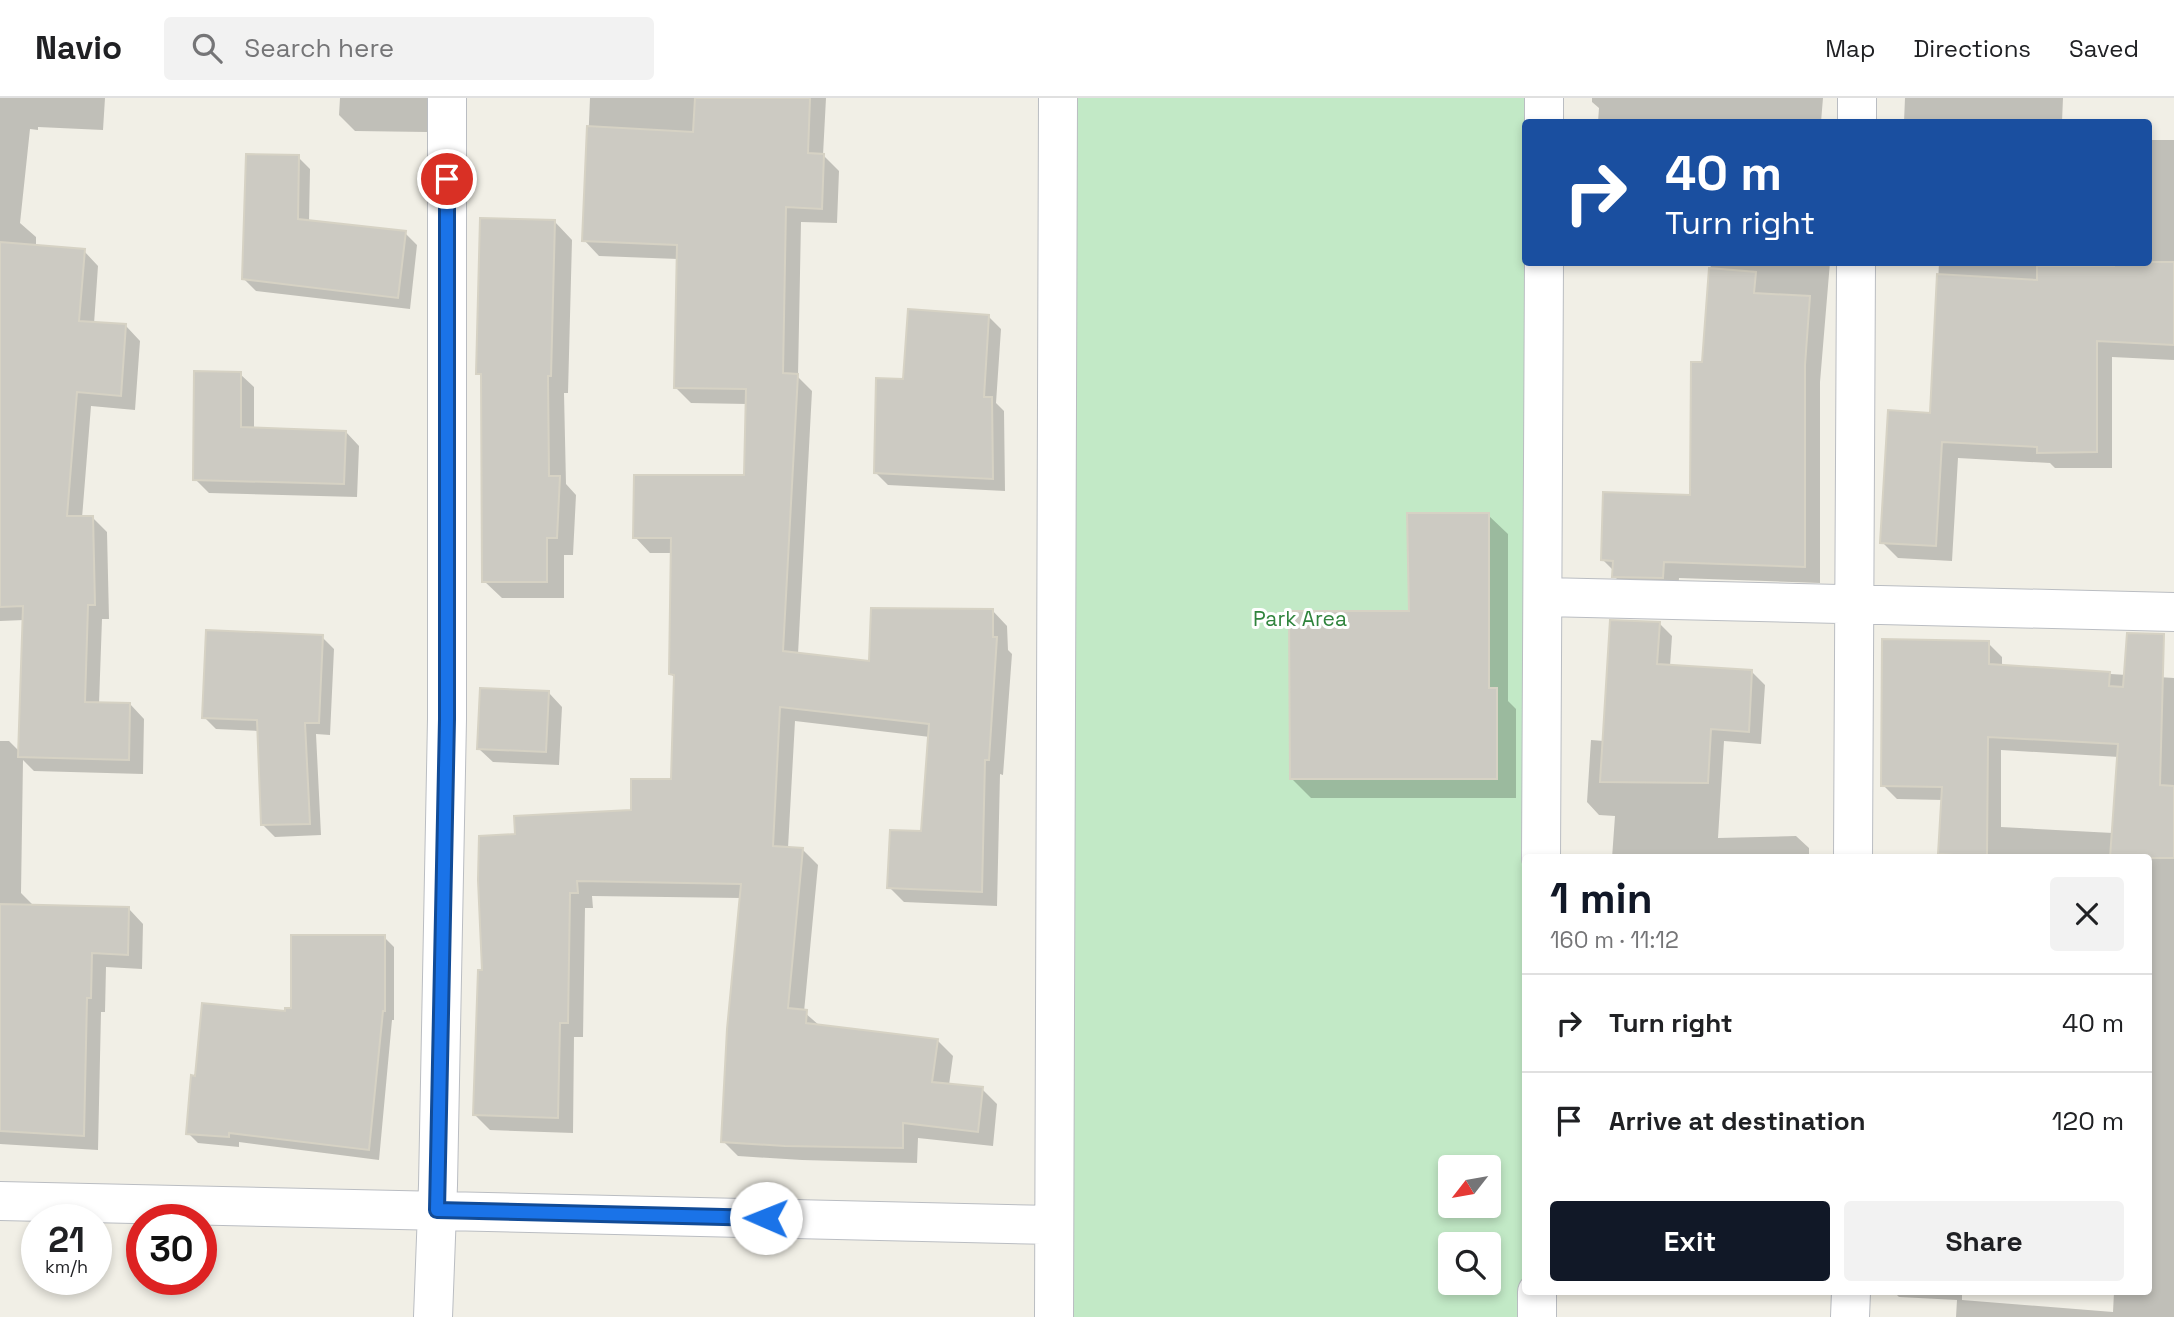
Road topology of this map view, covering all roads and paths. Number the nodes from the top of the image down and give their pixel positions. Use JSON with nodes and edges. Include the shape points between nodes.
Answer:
{"nodes":[{"id":1,"x":447,"y":98,"type":"edge"},
{"id":2,"x":1058,"y":98,"type":"edge"},
{"id":3,"x":1544,"y":98,"type":"edge"},
{"id":4,"x":1857,"y":98,"type":"edge"},
{"id":5,"x":1544,"y":119,"type":"edge"},
{"id":6,"x":1857,"y":119,"type":"edge"},
{"id":7,"x":1544,"y":266,"type":"edge"},
{"id":8,"x":1856,"y":266,"type":"edge"},
{"id":9,"x":1544,"y":597,"type":"junction"},
{"id":10,"x":1855,"y":603,"type":"junction"},
{"id":11,"x":2174,"y":612,"type":"edge"},
{"id":12,"x":1541,"y":854,"type":"edge"},
{"id":13,"x":1853,"y":854,"type":"edge"},
{"id":14,"x":0,"y":1201,"type":"edge"},
{"id":15,"x":437,"y":1210,"type":"junction"},
{"id":16,"x":1054,"y":1224,"type":"junction"},
{"id":17,"x":1537,"y":1295,"type":"edge"},
{"id":18,"x":1851,"y":1295,"type":"edge"},
{"id":19,"x":433,"y":1317,"type":"edge"},
{"id":20,"x":1054,"y":1317,"type":"edge"},
{"id":21,"x":1537,"y":1317,"type":"edge"},
{"id":22,"x":1850,"y":1317,"type":"edge"}],
"edges":[{"from":1,"to":15,"type":"street","via":[[447,719]]},
{"from":2,"to":16,"type":"street"},
{"from":3,"to":5,"type":"street"},
{"from":4,"to":6,"type":"street"},
{"from":7,"to":9,"type":"street"},
{"from":8,"to":10,"type":"street"},
{"from":9,"to":10,"type":"street"},
{"from":9,"to":12,"type":"street"},
{"from":10,"to":11,"type":"street"},
{"from":10,"to":13,"type":"street"},
{"from":14,"to":15,"type":"street"},
{"from":15,"to":16,"type":"street"},
{"from":15,"to":19,"type":"street"},
{"from":16,"to":20,"type":"street"},
{"from":17,"to":21,"type":"street"},
{"from":18,"to":22,"type":"street"}]}
